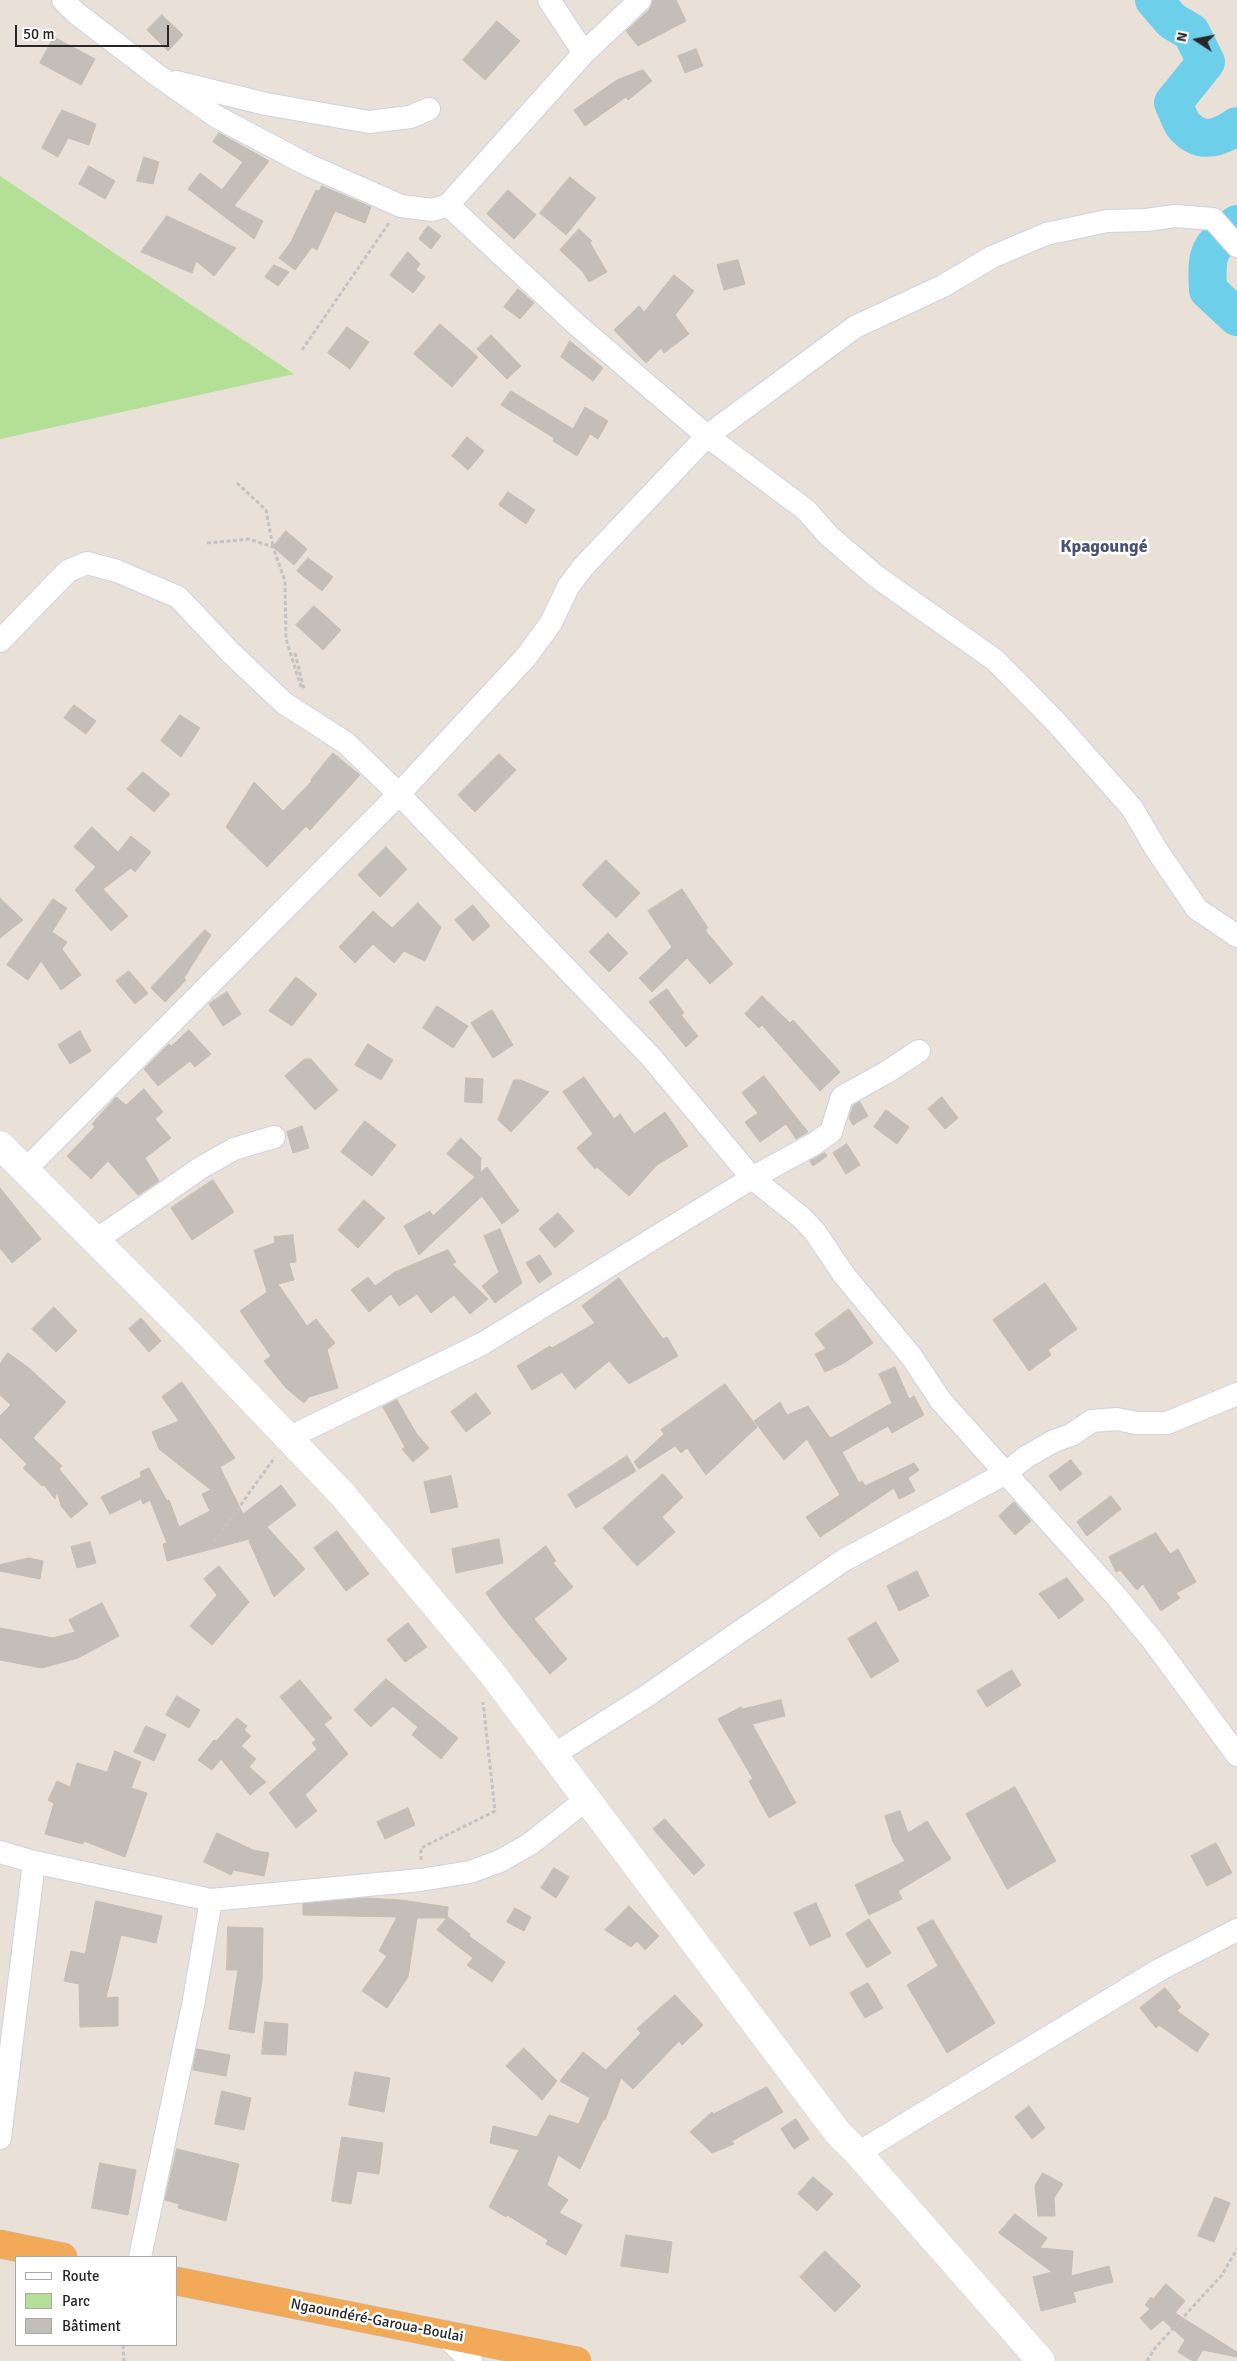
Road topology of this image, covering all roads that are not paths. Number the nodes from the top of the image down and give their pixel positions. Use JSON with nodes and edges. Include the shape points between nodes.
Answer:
{"nodes":[{"id":1,"x":63,"y":0,"type":"edge"},
{"id":2,"x":549,"y":0,"type":"edge"},
{"id":3,"x":640,"y":0,"type":"edge"},
{"id":4,"x":584,"y":53,"type":"junction"},
{"id":5,"x":163,"y":79,"type":"junction"},
{"id":6,"x":429,"y":109,"type":"dead end"},
{"id":7,"x":448,"y":205,"type":"junction"},
{"id":8,"x":1233,"y":243,"type":"edge"},
{"id":9,"x":707,"y":436,"type":"junction"},
{"id":10,"x":0,"y":641,"type":"edge"},
{"id":11,"x":399,"y":794,"type":"junction"},
{"id":12,"x":1237,"y":936,"type":"edge"},
{"id":13,"x":919,"y":1050,"type":"dead end"},
{"id":14,"x":274,"y":1137,"type":"dead end"},
{"id":15,"x":0,"y":1145,"type":"edge"},
{"id":16,"x":26,"y":1169,"type":"junction"},
{"id":17,"x":752,"y":1178,"type":"junction"},
{"id":18,"x":96,"y":1240,"type":"junction"},
{"id":19,"x":1237,"y":1394,"type":"edge"},
{"id":20,"x":288,"y":1438,"type":"junction"},
{"id":21,"x":1006,"y":1472,"type":"junction"},
{"id":22,"x":1237,"y":1754,"type":"edge"},
{"id":23,"x":552,"y":1755,"type":"junction"},
{"id":24,"x":587,"y":1799,"type":"junction"},
{"id":25,"x":0,"y":1852,"type":"edge"},
{"id":26,"x":34,"y":1862,"type":"junction"},
{"id":27,"x":211,"y":1900,"type":"junction"},
{"id":28,"x":1237,"y":1930,"type":"edge"},
{"id":29,"x":0,"y":2138,"type":"edge"},
{"id":30,"x":858,"y":2153,"type":"junction"},
{"id":31,"x":0,"y":2244,"type":"edge"},
{"id":32,"x":58,"y":2256,"type":"edge"},
{"id":33,"x":140,"y":2256,"type":"edge"},
{"id":34,"x":178,"y":2281,"type":"edge"},
{"id":35,"x":443,"y":2334,"type":"junction"},
{"id":36,"x":471,"y":2361,"type":"edge"},
{"id":37,"x":577,"y":2361,"type":"edge"},
{"id":38,"x":1042,"y":2361,"type":"edge"}],
"edges":[{"from":1,"to":5,"type":"street"},
{"from":2,"to":4,"type":"street"},
{"from":3,"to":4,"type":"street"},
{"from":4,"to":7,"type":"street"},
{"from":5,"to":6,"type":"street","via":[[266,104],[369,122],[410,117]]},
{"from":5,"to":7,"type":"street","via":[[218,117],[306,164],[400,206],[432,210]]},
{"from":7,"to":9,"type":"street","via":[[577,325]]},
{"from":8,"to":9,"type":"street","via":[[1213,219],[1175,216],[1107,221],[1046,234],[992,257],[943,286],[855,327]]},
{"from":9,"to":11,"type":"street","via":[[583,567],[568,588],[551,623],[526,657]]},
{"from":9,"to":12,"type":"street","via":[[806,510],[877,577],[996,660],[1132,808],[1197,909]]},
{"from":10,"to":11,"type":"street","via":[[68,571],[87,563],[117,571],[178,597],[278,697],[346,743]]},
{"from":11,"to":16,"type":"street"},
{"from":11,"to":17,"type":"street","via":[[651,1057]]},
{"from":13,"to":17,"type":"street","via":[[842,1097],[831,1132]]},
{"from":14,"to":18,"type":"street","via":[[234,1149],[218,1158]]},
{"from":15,"to":16,"type":"street"},
{"from":16,"to":18,"type":"street"},
{"from":17,"to":20,"type":"street","via":[[482,1344]]},
{"from":17,"to":21,"type":"street","via":[[815,1232],[844,1275],[911,1356],[941,1401]]},
{"from":18,"to":20,"type":"street"},
{"from":19,"to":21,"type":"street","via":[[1167,1423],[1117,1419],[1092,1421],[1026,1457]]},
{"from":20,"to":23,"type":"street","via":[[343,1495],[491,1672]]},
{"from":21,"to":22,"type":"street","via":[[1153,1641]]},
{"from":21,"to":23,"type":"street","via":[[844,1560],[645,1697]]},
{"from":23,"to":24,"type":"street"},
{"from":24,"to":27,"type":"street","via":[[530,1844],[500,1861],[470,1872],[420,1880]]},
{"from":24,"to":30,"type":"street","via":[[838,2134]]},
{"from":25,"to":26,"type":"street"},
{"from":26,"to":27,"type":"street"},
{"from":26,"to":29,"type":"street"},
{"from":27,"to":33,"type":"street","via":[[194,2000]]},
{"from":28,"to":30,"type":"street","via":[[1150,1975]]},
{"from":30,"to":38,"type":"street"},
{"from":31,"to":32,"type":"highway"},
{"from":34,"to":35,"type":"highway","name":"Ngaoundéré-Garoua-Boulai"},
{"from":35,"to":36,"type":"street"},
{"from":35,"to":37,"type":"highway","name":"Ngaoundéré-Garoua-Boulai"}]}
